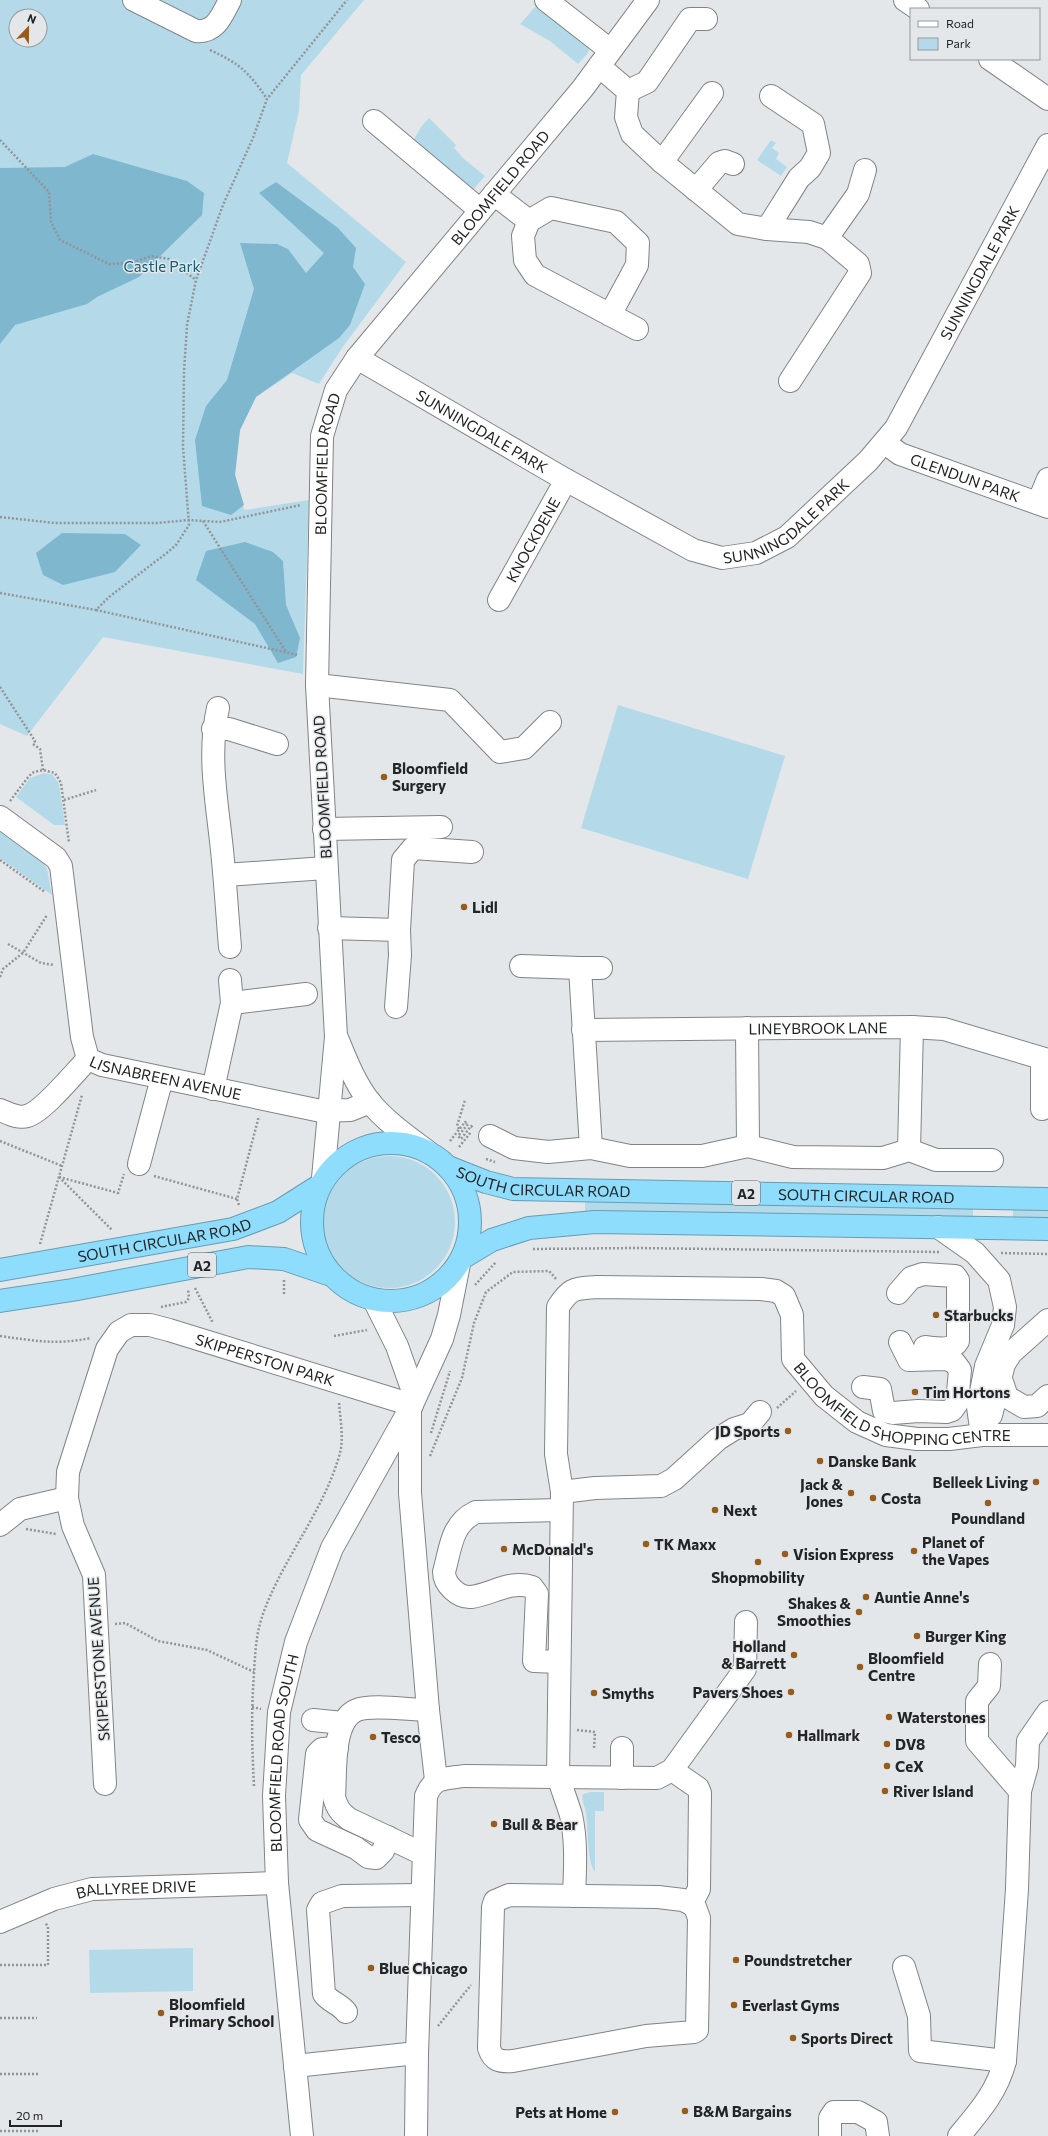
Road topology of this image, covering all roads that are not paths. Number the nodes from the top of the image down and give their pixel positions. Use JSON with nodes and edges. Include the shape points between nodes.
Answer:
{"nodes":[{"id":1,"x":134,"y":0,"type":"edge"},
{"id":2,"x":230,"y":0,"type":"edge"},
{"id":3,"x":546,"y":0,"type":"edge"},
{"id":4,"x":648,"y":0,"type":"edge"},
{"id":5,"x":905,"y":0,"type":"edge"},
{"id":6,"x":917,"y":8,"type":"edge"},
{"id":7,"x":706,"y":19,"type":"dead end"},
{"id":8,"x":605,"y":58,"type":"junction"},
{"id":9,"x":991,"y":60,"type":"edge"},
{"id":10,"x":628,"y":91,"type":"junction"},
{"id":11,"x":712,"y":93,"type":"dead end"},
{"id":12,"x":771,"y":96,"type":"dead end"},
{"id":13,"x":1048,"y":99,"type":"edge"},
{"id":14,"x":374,"y":121,"type":"dead end"},
{"id":15,"x":1048,"y":145,"type":"edge"},
{"id":16,"x":662,"y":162,"type":"junction"},
{"id":17,"x":733,"y":164,"type":"dead end"},
{"id":18,"x":865,"y":170,"type":"dead end"},
{"id":19,"x":696,"y":190,"type":"junction"},
{"id":20,"x":494,"y":194,"type":"junction"},
{"id":21,"x":480,"y":210,"type":"junction"},
{"id":22,"x":529,"y":221,"type":"junction"},
{"id":23,"x":767,"y":229,"type":"junction"},
{"id":24,"x":827,"y":238,"type":"junction"},
{"id":25,"x":610,"y":315,"type":"junction"},
{"id":26,"x":637,"y":329,"type":"dead end"},
{"id":27,"x":357,"y":358,"type":"junction"},
{"id":28,"x":790,"y":381,"type":"dead end"},
{"id":29,"x":885,"y":442,"type":"junction"},
{"id":30,"x":1048,"y":479,"type":"edge"},
{"id":31,"x":566,"y":480,"type":"junction"},
{"id":32,"x":1043,"y":505,"type":"edge"},
{"id":33,"x":500,"y":600,"type":"dead end"},
{"id":34,"x":317,"y":685,"type":"junction"},
{"id":35,"x":550,"y":722,"type":"dead end"},
{"id":36,"x":277,"y":744,"type":"dead end"},
{"id":37,"x":5,"y":810,"type":"edge"},
{"id":38,"x":441,"y":827,"type":"dead end"},
{"id":39,"x":324,"y":829,"type":"junction"},
{"id":40,"x":472,"y":852,"type":"dead end"},
{"id":41,"x":326,"y":868,"type":"junction"},
{"id":42,"x":225,"y":875,"type":"junction"},
{"id":43,"x":329,"y":928,"type":"junction"},
{"id":44,"x":399,"y":930,"type":"junction"},
{"id":45,"x":230,"y":947,"type":"dead end"},
{"id":46,"x":521,"y":966,"type":"dead end"},
{"id":47,"x":230,"y":980,"type":"dead end"},
{"id":48,"x":306,"y":994,"type":"dead end"},
{"id":49,"x":232,"y":1003,"type":"junction"},
{"id":50,"x":396,"y":1007,"type":"dead end"},
{"id":51,"x":912,"y":1027,"type":"junction"},
{"id":52,"x":746,"y":1028,"type":"junction"},
{"id":53,"x":583,"y":1030,"type":"junction"},
{"id":54,"x":336,"y":1037,"type":"junction"},
{"id":55,"x":88,"y":1059,"type":"junction"},
{"id":56,"x":1045,"y":1060,"type":"edge"},
{"id":57,"x":162,"y":1078,"type":"junction"},
{"id":58,"x":213,"y":1089,"type":"junction"},
{"id":59,"x":370,"y":1102,"type":"junction"},
{"id":60,"x":1042,"y":1109,"type":"dead end"},
{"id":61,"x":0,"y":1110,"type":"edge"},
{"id":62,"x":329,"y":1112,"type":"junction"},
{"id":63,"x":490,"y":1136,"type":"dead end"},
{"id":64,"x":748,"y":1146,"type":"junction"},
{"id":65,"x":591,"y":1148,"type":"junction"},
{"id":66,"x":909,"y":1150,"type":"junction"},
{"id":67,"x":428,"y":1152,"type":"junction"},
{"id":68,"x":992,"y":1160,"type":"dead end"},
{"id":69,"x":139,"y":1164,"type":"dead end"},
{"id":70,"x":448,"y":1167,"type":"junction"},
{"id":71,"x":321,"y":1182,"type":"junction"},
{"id":72,"x":1048,"y":1199,"type":"edge"},
{"id":73,"x":938,"y":1227,"type":"junction"},
{"id":74,"x":1048,"y":1230,"type":"edge"},
{"id":75,"x":460,"y":1261,"type":"junction"},
{"id":76,"x":0,"y":1270,"type":"edge"},
{"id":77,"x":331,"y":1276,"type":"junction"},
{"id":78,"x":898,"y":1293,"type":"dead end"},
{"id":79,"x":374,"y":1300,"type":"junction"},
{"id":80,"x":0,"y":1301,"type":"edge"},
{"id":81,"x":1048,"y":1320,"type":"edge"},
{"id":82,"x":119,"y":1332,"type":"joint"},
{"id":83,"x":1000,"y":1376,"type":"junction"},
{"id":84,"x":863,"y":1387,"type":"dead end"},
{"id":85,"x":1048,"y":1396,"type":"edge"},
{"id":86,"x":412,"y":1403,"type":"junction"},
{"id":87,"x":978,"y":1407,"type":"junction"},
{"id":88,"x":760,"y":1412,"type":"road end"},
{"id":89,"x":982,"y":1435,"type":"junction"},
{"id":90,"x":1048,"y":1435,"type":"edge"},
{"id":91,"x":948,"y":1439,"type":"junction"},
{"id":92,"x":67,"y":1498,"type":"junction"},
{"id":93,"x":562,"y":1501,"type":"junction"},
{"id":94,"x":0,"y":1525,"type":"edge"},
{"id":95,"x":746,"y":1622,"type":"dead end"},
{"id":96,"x":559,"y":1662,"type":"junction"},
{"id":97,"x":990,"y":1664,"type":"dead end"},
{"id":98,"x":428,"y":1710,"type":"junction"},
{"id":99,"x":1048,"y":1712,"type":"edge"},
{"id":100,"x":313,"y":1720,"type":"dead end"},
{"id":101,"x":343,"y":1723,"type":"junction"},
{"id":102,"x":337,"y":1748,"type":"junction"},
{"id":103,"x":622,"y":1748,"type":"dead end"},
{"id":104,"x":672,"y":1770,"type":"junction"},
{"id":105,"x":558,"y":1776,"type":"junction"},
{"id":106,"x":622,"y":1778,"type":"junction"},
{"id":107,"x":436,"y":1780,"type":"junction"},
{"id":108,"x":105,"y":1784,"type":"dead end"},
{"id":109,"x":1020,"y":1791,"type":"junction"},
{"id":110,"x":388,"y":1837,"type":"junction"},
{"id":111,"x":423,"y":1854,"type":"junction"},
{"id":112,"x":277,"y":1883,"type":"junction"},
{"id":113,"x":422,"y":1895,"type":"junction"},
{"id":114,"x":574,"y":1896,"type":"junction"},
{"id":115,"x":691,"y":1904,"type":"junction"},
{"id":116,"x":0,"y":1922,"type":"edge"},
{"id":117,"x":904,"y":1967,"type":"dead end"},
{"id":118,"x":346,"y":2012,"type":"dead end"},
{"id":119,"x":416,"y":2053,"type":"junction"},
{"id":120,"x":1005,"y":2061,"type":"junction"},
{"id":121,"x":295,"y":2066,"type":"junction"},
{"id":122,"x":302,"y":2136,"type":"edge"},
{"id":123,"x":416,"y":2136,"type":"edge"},
{"id":124,"x":830,"y":2136,"type":"edge"},
{"id":125,"x":878,"y":2136,"type":"edge"},
{"id":126,"x":959,"y":2136,"type":"edge"}],
"edges":[{"from":1,"to":2,"type":"street","via":[[196,31],[205,32],[214,27]]},
{"from":3,"to":8,"type":"street"},
{"from":4,"to":8,"type":"street","name":"BLOOMFIELD ROAD"},
{"from":5,"to":6,"type":"street"},
{"from":7,"to":10,"type":"street","via":[[690,19],[647,82]]},
{"from":8,"to":10,"type":"street"},
{"from":8,"to":20,"type":"street","name":"BLOOMFIELD ROAD"},
{"from":9,"to":13,"type":"street"},
{"from":10,"to":16,"type":"street","via":[[626,117],[632,134]]},
{"from":11,"to":16,"type":"street"},
{"from":12,"to":23,"type":"street","via":[[814,124],[819,153],[810,168],[799,178]]},
{"from":14,"to":21,"type":"street"},
{"from":15,"to":29,"type":"street","name":"SUNNINGDALE PARK","via":[[896,428]]},
{"from":16,"to":19,"type":"street"},
{"from":17,"to":19,"type":"street","via":[[725,161],[719,163]]},
{"from":18,"to":24,"type":"street","via":[[858,194]]},
{"from":19,"to":23,"type":"street","via":[[738,224]]},
{"from":20,"to":21,"type":"street","name":"BLOOMFIELD ROAD"},
{"from":20,"to":22,"type":"street"},
{"from":21,"to":27,"type":"street","name":"BLOOMFIELD ROAD"},
{"from":22,"to":25,"type":"street","via":[[523,236],[525,260],[535,275]]},
{"from":22,"to":25,"type":"street","via":[[551,208],[616,222],[638,242],[637,265]]},
{"from":23,"to":24,"type":"street","via":[[810,232]]},
{"from":24,"to":28,"type":"street","via":[[858,264],[860,273]]},
{"from":25,"to":26,"type":"street"},
{"from":27,"to":31,"type":"street","name":"SUNNINGDALE PARK"},
{"from":27,"to":34,"type":"street","name":"BLOOMFIELD ROAD","via":[[336,390],[322,436]]},
{"from":29,"to":31,"type":"street","name":"SUNNINGDALE PARK","via":[[787,537],[756,553],[722,558],[693,550]]},
{"from":29,"to":32,"type":"street","name":"GLENDUN PARK","via":[[900,454]]},
{"from":30,"to":32,"type":"street"},
{"from":31,"to":33,"type":"street","name":"KNOCKDENE"},
{"from":34,"to":35,"type":"street","via":[[450,700],[500,752],[524,748]]},
{"from":34,"to":39,"type":"street","name":"BLOOMFIELD ROAD"},
{"from":36,"to":42,"type":"street","via":[[229,729],[216,718],[212,760]]},
{"from":37,"to":55,"type":"street","name":"LISNABREEN AVENUE","via":[[56,858],[61,866],[60,899],[73,959],[82,1037]]},
{"from":38,"to":39,"type":"street"},
{"from":39,"to":41,"type":"street","name":"BLOOMFIELD ROAD"},
{"from":40,"to":44,"type":"street","via":[[413,848],[403,860]]},
{"from":41,"to":42,"type":"street"},
{"from":41,"to":43,"type":"street","name":"BLOOMFIELD ROAD"},
{"from":42,"to":45,"type":"street"},
{"from":43,"to":44,"type":"street"},
{"from":43,"to":54,"type":"street","name":"BLOOMFIELD ROAD"},
{"from":44,"to":50,"type":"street"},
{"from":46,"to":53,"type":"street","via":[[590,968]]},
{"from":47,"to":49,"type":"street"},
{"from":48,"to":49,"type":"street"},
{"from":49,"to":58,"type":"street"},
{"from":51,"to":52,"type":"street","name":"LINEYBROOK LANE"},
{"from":51,"to":56,"type":"street","name":"LINEYBROOK LANE","via":[[944,1029]]},
{"from":51,"to":66,"type":"street"},
{"from":52,"to":53,"type":"street","name":"LINEYBROOK LANE"},
{"from":52,"to":64,"type":"street"},
{"from":53,"to":65,"type":"street"},
{"from":54,"to":59,"type":"street","name":"BLOOMFIELD ROAD","via":[[350,1071]]},
{"from":54,"to":62,"type":"street","name":"BLOOMFIELD ROAD"},
{"from":55,"to":57,"type":"street","name":"LISNABREEN AVENUE","via":[[102,1065]]},
{"from":55,"to":61,"type":"street","via":[[40,1108],[26,1116],[15,1116]]},
{"from":56,"to":60,"type":"street"},
{"from":57,"to":58,"type":"street","name":"LISNABREEN AVENUE"},
{"from":57,"to":69,"type":"street"},
{"from":58,"to":62,"type":"street","name":"LISNABREEN AVENUE"},
{"from":59,"to":62,"type":"street","name":"LISNABREEN AVENUE","via":[[350,1110]]},
{"from":59,"to":67,"type":"street","name":"BLOOMFIELD ROAD"},
{"from":62,"to":71,"type":"street","name":"BLOOMFIELD ROAD"},
{"from":63,"to":65,"type":"street","via":[[514,1148],[541,1151]]},
{"from":64,"to":65,"type":"street","via":[[702,1156],[630,1156]]},
{"from":64,"to":66,"type":"street","via":[[793,1157],[883,1158]]},
{"from":66,"to":68,"type":"street","via":[[936,1160]]},
{"from":67,"to":70,"type":"highway","number":"A2"},
{"from":67,"to":71,"type":"highway","number":"A2","via":[[406,1144],[382,1143],[359,1148],[339,1161]]},
{"from":70,"to":72,"type":"highway","name":"SOUTH CIRCULAR ROAD","number":"A2","via":[[486,1182],[513,1189]]},
{"from":70,"to":75,"type":"highway","number":"A2","via":[[460,1182],[470,1214],[469,1240]]},
{"from":71,"to":76,"type":"highway","name":"SOUTH CIRCULAR ROAD","number":"A2","via":[[278,1212],[233,1229]]},
{"from":71,"to":77,"type":"highway","number":"A2","via":[[312,1208],[311,1232],[318,1256]]},
{"from":73,"to":74,"type":"highway","name":"SOUTH CIRCULAR ROAD","number":"A2"},
{"from":73,"to":75,"type":"highway","name":"SOUTH CIRCULAR ROAD","number":"A2","via":[[595,1222],[529,1228],[492,1240]]},
{"from":73,"to":87,"type":"street","via":[[975,1253],[999,1280],[1005,1307],[1003,1324],[986,1366]]},
{"from":75,"to":79,"type":"highway","number":"A2","via":[[443,1283],[422,1296],[399,1302]]},
{"from":75,"to":86,"type":"street","name":"BLOOMFIELD ROAD SOUTH","via":[[442,1339]]},
{"from":77,"to":79,"type":"highway","number":"A2","via":[[358,1295]]},
{"from":77,"to":80,"type":"highway","name":"SOUTH CIRCULAR ROAD","number":"A2","via":[[284,1259],[248,1257]]},
{"from":78,"to":84,"type":"street","via":[[911,1278],[922,1274],[955,1276],[958,1280],[958,1341],[955,1346],[912,1346],[900,1342],[909,1360],[946,1359],[954,1362],[960,1370],[957,1403],[952,1410],[946,1412],[918,1410],[893,1414],[884,1411],[880,1389]]},
{"from":79,"to":86,"type":"street","via":[[397,1346]]},
{"from":81,"to":83,"type":"street","via":[[1011,1353]]},
{"from":82,"to":86,"type":"street","name":"SKIPPERSTON PARK","via":[[131,1325],[150,1325]]},
{"from":82,"to":92,"type":"street","name":"SKIPERSTONE AVENUE","via":[[108,1348],[85,1414],[68,1472]]},
{"from":83,"to":85,"type":"street","via":[[1008,1397],[1024,1407],[1038,1406]]},
{"from":83,"to":89,"type":"street","via":[[990,1416]]},
{"from":86,"to":98,"type":"street","via":[[410,1493]]},
{"from":86,"to":112,"type":"street","name":"BLOOMFIELD ROAD SOUTH","via":[[332,1548],[296,1642],[278,1721],[274,1796]]},
{"from":87,"to":89,"type":"street"},
{"from":87,"to":91,"type":"street"},
{"from":88,"to":93,"type":"street","via":[[750,1424],[734,1429],[718,1439],[674,1479],[662,1486],[618,1487]]},
{"from":89,"to":90,"type":"street","name":"BLOOMFIELD SHOPPING CENTRE"},
{"from":89,"to":91,"type":"street","name":"BLOOMFIELD SHOPPING CENTRE"},
{"from":91,"to":93,"type":"street","name":"BLOOMFIELD SHOPPING CENTRE","via":[[886,1435],[857,1422],[824,1396],[793,1359],[792,1315],[784,1296],[776,1291],[578,1288],[568,1292],[558,1307],[556,1454]]},
{"from":92,"to":94,"type":"street","via":[[20,1509]]},
{"from":92,"to":108,"type":"street","name":"SKIPERSTONE AVENUE","via":[[73,1526],[94,1574]]},
{"from":93,"to":96,"type":"street"},
{"from":93,"to":96,"type":"street","via":[[476,1512],[466,1517],[456,1527],[444,1572],[448,1585],[464,1596],[471,1597],[509,1585],[522,1584],[532,1587],[537,1594],[534,1661]]},
{"from":95,"to":104,"type":"street","via":[[745,1669]]},
{"from":96,"to":105,"type":"street"},
{"from":97,"to":109,"type":"street","via":[[989,1686],[977,1702],[977,1740]]},
{"from":98,"to":101,"type":"street","via":[[358,1709]]},
{"from":98,"to":107,"type":"street"},
{"from":99,"to":109,"type":"street","via":[[1028,1741],[1027,1766]]},
{"from":100,"to":101,"type":"street"},
{"from":101,"to":102,"type":"street"},
{"from":102,"to":110,"type":"street","via":[[334,1797],[340,1813]]},
{"from":102,"to":110,"type":"street","via":[[322,1750],[317,1754],[310,1820],[317,1830],[356,1848],[368,1857],[376,1858],[383,1851]]},
{"from":103,"to":106,"type":"street"},
{"from":104,"to":106,"type":"street","via":[[657,1778]]},
{"from":104,"to":115,"type":"street","via":[[698,1788],[700,1793],[699,1889]]},
{"from":105,"to":106,"type":"street"},
{"from":105,"to":107,"type":"street","via":[[464,1776]]},
{"from":105,"to":114,"type":"street","via":[[574,1837]]},
{"from":107,"to":111,"type":"street","via":[[426,1796]]},
{"from":109,"to":120,"type":"street","via":[[1017,1889]]},
{"from":110,"to":111,"type":"street"},
{"from":111,"to":113,"type":"street"},
{"from":112,"to":116,"type":"street","name":"BALLYREE DRIVE","via":[[92,1889],[36,1906]]},
{"from":112,"to":121,"type":"street","name":"BLOOMFIELD ROAD SOUTH"},
{"from":113,"to":118,"type":"street","via":[[342,1896],[322,1903],[318,1910],[324,1994]]},
{"from":113,"to":119,"type":"street"},
{"from":114,"to":115,"type":"street","via":[[658,1897],[683,1900]]},
{"from":114,"to":115,"type":"street","via":[[508,1895],[495,1901],[489,2048],[492,2056],[501,2062],[646,2036],[694,2032],[698,2026],[699,1918]]},
{"from":117,"to":120,"type":"street","via":[[919,2016],[920,2051]]},
{"from":119,"to":121,"type":"street"},
{"from":119,"to":123,"type":"street"},
{"from":120,"to":126,"type":"street","via":[[996,2086],[982,2109]]},
{"from":121,"to":122,"type":"street","name":"BLOOMFIELD ROAD SOUTH"},
{"from":124,"to":125,"type":"street","via":[[830,2118],[834,2112],[858,2112],[876,2122]]}]}
